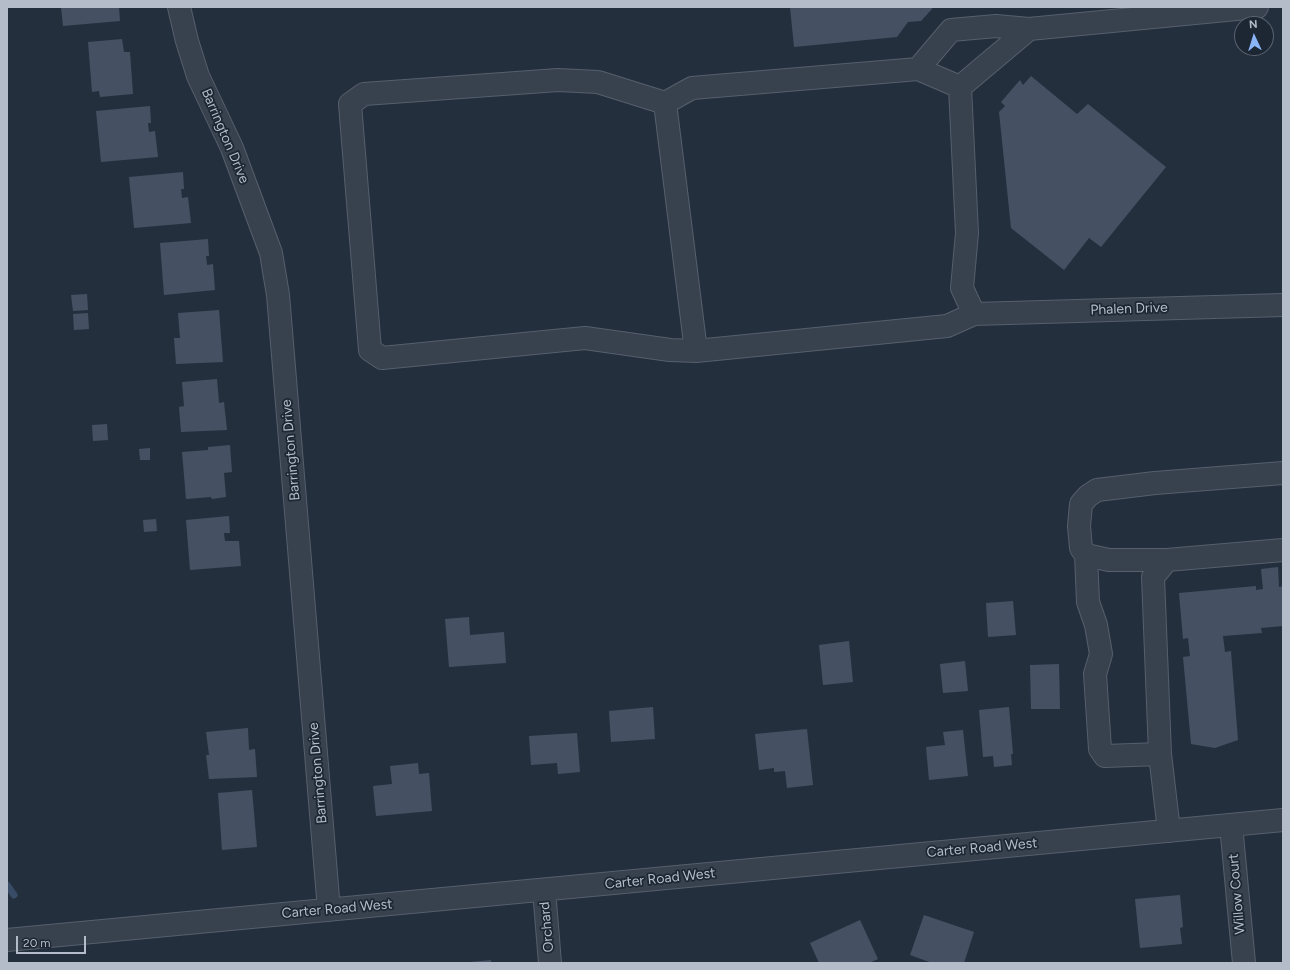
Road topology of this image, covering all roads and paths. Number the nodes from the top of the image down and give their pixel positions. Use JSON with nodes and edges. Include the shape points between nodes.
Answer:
{"nodes":[{"id":1,"x":179,"y":7,"type":"edge"},
{"id":2,"x":1257,"y":7,"type":"edge"},
{"id":3,"x":1176,"y":11,"type":"edge"},
{"id":4,"x":1029,"y":29,"type":"junction"},
{"id":5,"x":918,"y":69,"type":"junction"},
{"id":6,"x":960,"y":87,"type":"junction"},
{"id":7,"x":665,"y":103,"type":"junction"},
{"id":8,"x":1283,"y":305,"type":"edge"},
{"id":9,"x":974,"y":314,"type":"junction"},
{"id":10,"x":696,"y":351,"type":"junction"},
{"id":11,"x":1283,"y":473,"type":"edge"},
{"id":12,"x":1283,"y":550,"type":"edge"},
{"id":13,"x":1086,"y":556,"type":"junction"},
{"id":14,"x":1167,"y":560,"type":"junction"},
{"id":15,"x":1160,"y":754,"type":"junction"},
{"id":16,"x":1283,"y":820,"type":"edge"},
{"id":17,"x":1231,"y":825,"type":"junction"},
{"id":18,"x":1169,"y":831,"type":"junction"},
{"id":19,"x":544,"y":890,"type":"junction"},
{"id":20,"x":329,"y":910,"type":"junction"},
{"id":21,"x":7,"y":940,"type":"edge"},
{"id":22,"x":550,"y":963,"type":"edge"},
{"id":23,"x":1244,"y":963,"type":"edge"}],
"edges":[{"from":1,"to":20,"type":"street","name":"Barrington Drive","via":[[198,76],[232,148],[271,253],[278,295]]},
{"from":2,"to":3,"type":"street"},
{"from":3,"to":4,"type":"street"},
{"from":4,"to":5,"type":"street","via":[[996,26],[951,30]]},
{"from":4,"to":6,"type":"street"},
{"from":5,"to":6,"type":"street"},
{"from":5,"to":7,"type":"street","via":[[692,88]]},
{"from":6,"to":9,"type":"street","via":[[967,233],[962,288]]},
{"from":7,"to":10,"type":"street"},
{"from":7,"to":10,"type":"street","via":[[598,82],[558,80],[364,94],[350,104],[370,350],[382,358],[585,338],[670,350]]},
{"from":8,"to":9,"type":"street","name":"Phalen Drive"},
{"from":9,"to":10,"type":"street","via":[[947,326]]},
{"from":11,"to":13,"type":"street","via":[[1098,490],[1080,504],[1081,548]]},
{"from":12,"to":14,"type":"street"},
{"from":13,"to":14,"type":"street","via":[[1109,560]]},
{"from":13,"to":15,"type":"street","via":[[1088,602],[1096,625],[1101,654],[1095,674],[1100,749],[1105,756]]},
{"from":14,"to":15,"type":"street","via":[[1153,576]]},
{"from":15,"to":18,"type":"street"},
{"from":16,"to":17,"type":"street","name":"Carter Road West"},
{"from":17,"to":18,"type":"street","name":"Carter Road West"},
{"from":17,"to":23,"type":"street","name":"Willow Court"},
{"from":18,"to":19,"type":"street","name":"Carter Road West"},
{"from":19,"to":20,"type":"street","name":"Carter Road West"},
{"from":19,"to":22,"type":"street","name":"Orchard"},
{"from":20,"to":21,"type":"street","name":"Carter Road West"}]}
